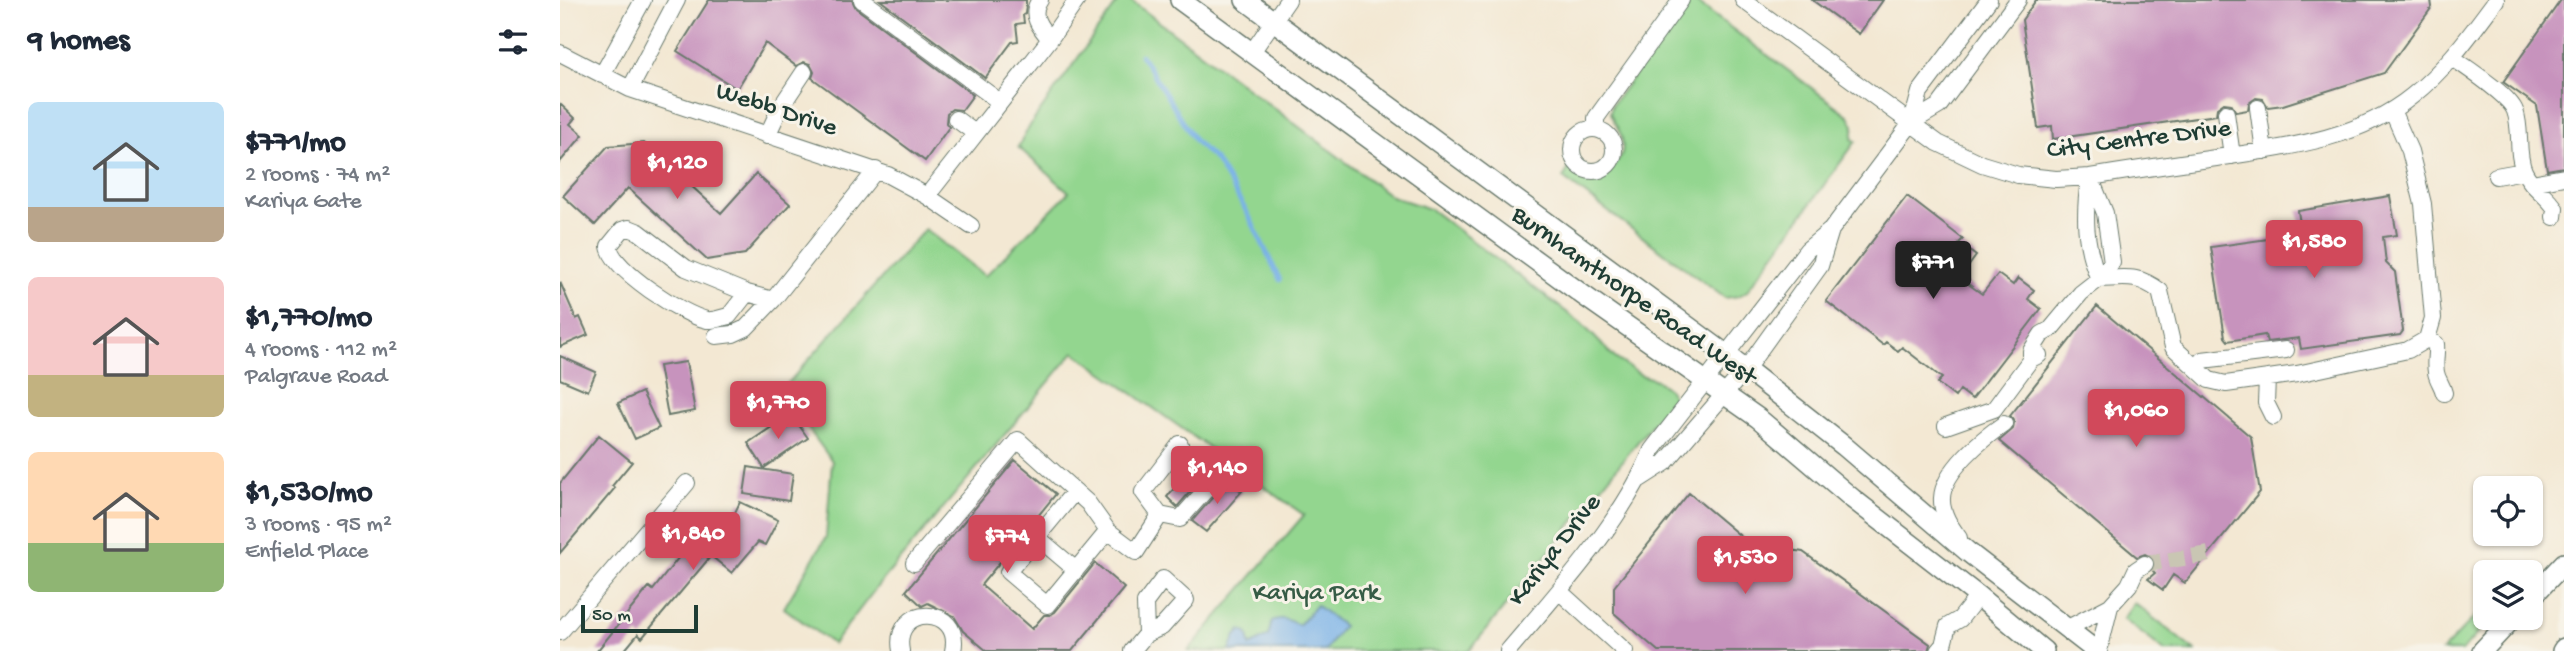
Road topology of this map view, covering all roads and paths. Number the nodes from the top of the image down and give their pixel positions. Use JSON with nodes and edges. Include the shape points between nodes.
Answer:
{"nodes":[{"id":1,"x":643,"y":0,"type":"edge"},
{"id":2,"x":677,"y":0,"type":"edge"},
{"id":3,"x":862,"y":0,"type":"edge"},
{"id":4,"x":1040,"y":0,"type":"edge"},
{"id":5,"x":1077,"y":0,"type":"edge"},
{"id":6,"x":1180,"y":0,"type":"edge"},
{"id":7,"x":1245,"y":0,"type":"edge"},
{"id":8,"x":1288,"y":0,"type":"edge"},
{"id":9,"x":1681,"y":0,"type":"edge"},
{"id":10,"x":1743,"y":0,"type":"edge"},
{"id":11,"x":1989,"y":0,"type":"edge"},
{"id":12,"x":2018,"y":0,"type":"edge"},
{"id":13,"x":2496,"y":0,"type":"edge"},
{"id":14,"x":1273,"y":21,"type":"junction"},
{"id":15,"x":1050,"y":39,"type":"junction"},
{"id":16,"x":1252,"y":52,"type":"junction"},
{"id":17,"x":560,"y":53,"type":"edge"},
{"id":18,"x":2453,"y":58,"type":"junction"},
{"id":19,"x":804,"y":72,"type":"dead end"},
{"id":20,"x":603,"y":75,"type":"junction"},
{"id":21,"x":630,"y":89,"type":"junction"},
{"id":22,"x":1000,"y":102,"type":"junction"},
{"id":23,"x":2258,"y":108,"type":"dead end"},
{"id":24,"x":2392,"y":110,"type":"junction"},
{"id":25,"x":2227,"y":113,"type":"dead end"},
{"id":26,"x":956,"y":119,"type":"dead end"},
{"id":27,"x":1912,"y":122,"type":"junction"},
{"id":28,"x":1596,"y":124,"type":"dead end"},
{"id":29,"x":975,"y":133,"type":"junction"},
{"id":30,"x":767,"y":136,"type":"junction"},
{"id":31,"x":2264,"y":151,"type":"junction"},
{"id":32,"x":2231,"y":156,"type":"junction"},
{"id":33,"x":876,"y":170,"type":"junction"},
{"id":34,"x":2496,"y":176,"type":"dead end"},
{"id":35,"x":2090,"y":177,"type":"junction"},
{"id":36,"x":2564,"y":177,"type":"edge"},
{"id":37,"x":2532,"y":182,"type":"junction"},
{"id":38,"x":927,"y":196,"type":"junction"},
{"id":39,"x":2553,"y":217,"type":"dead end"},
{"id":40,"x":971,"y":226,"type":"dead end"},
{"id":41,"x":1831,"y":230,"type":"junction"},
{"id":42,"x":2099,"y":279,"type":"junction"},
{"id":43,"x":747,"y":293,"type":"junction"},
{"id":44,"x":774,"y":300,"type":"junction"},
{"id":45,"x":716,"y":336,"type":"dead end"},
{"id":46,"x":2427,"y":339,"type":"junction"},
{"id":47,"x":2286,"y":349,"type":"dead end"},
{"id":48,"x":1726,"y":355,"type":"junction"},
{"id":49,"x":2200,"y":363,"type":"junction"},
{"id":50,"x":1746,"y":369,"type":"junction"},
{"id":51,"x":1706,"y":382,"type":"junction"},
{"id":52,"x":2443,"y":388,"type":"dead end"},
{"id":53,"x":1724,"y":395,"type":"junction"},
{"id":54,"x":2004,"y":424,"type":"dead end"},
{"id":55,"x":1946,"y":426,"type":"dead end"},
{"id":56,"x":1180,"y":444,"type":"dead end"},
{"id":57,"x":1218,"y":476,"type":"dead end"},
{"id":58,"x":1640,"y":479,"type":"junction"},
{"id":59,"x":687,"y":483,"type":"dead end"},
{"id":60,"x":1075,"y":491,"type":"junction"},
{"id":61,"x":1160,"y":515,"type":"junction"},
{"id":62,"x":1108,"y":531,"type":"junction"},
{"id":63,"x":1037,"y":537,"type":"junction"},
{"id":64,"x":1968,"y":552,"type":"junction"},
{"id":65,"x":914,"y":563,"type":"dead end"},
{"id":66,"x":2564,"y":563,"type":"edge"},
{"id":67,"x":1076,"y":570,"type":"junction"},
{"id":68,"x":2129,"y":585,"type":"dead end"},
{"id":69,"x":2543,"y":585,"type":"edge"},
{"id":70,"x":1559,"y":591,"type":"junction"},
{"id":71,"x":1978,"y":596,"type":"junction"},
{"id":72,"x":2110,"y":606,"type":"junction"},
{"id":73,"x":2066,"y":629,"type":"junction"},
{"id":74,"x":2502,"y":630,"type":"edge"},
{"id":75,"x":560,"y":632,"type":"edge"},
{"id":76,"x":1146,"y":634,"type":"dead end"},
{"id":77,"x":901,"y":651,"type":"edge"},
{"id":78,"x":953,"y":651,"type":"edge"},
{"id":79,"x":1132,"y":651,"type":"edge"},
{"id":80,"x":1508,"y":651,"type":"edge"},
{"id":81,"x":1625,"y":651,"type":"edge"},
{"id":82,"x":1938,"y":651,"type":"edge"},
{"id":83,"x":2044,"y":651,"type":"edge"},
{"id":84,"x":2097,"y":651,"type":"edge"},
{"id":85,"x":2482,"y":651,"type":"edge"}],
"edges":[{"from":1,"to":20,"type":"street"},
{"from":2,"to":21,"type":"street"},
{"from":3,"to":22,"type":"street"},
{"from":4,"to":15,"type":"street","via":[[1034,14]]},
{"from":5,"to":15,"type":"street"},
{"from":6,"to":16,"type":"main road","name":"Burnhamthorpe Road West"},
{"from":7,"to":14,"type":"main road","name":"Burnhamthorpe Road West"},
{"from":8,"to":14,"type":"street"},
{"from":9,"to":28,"type":"street"},
{"from":10,"to":27,"type":"street","name":"City Centre Drive"},
{"from":11,"to":27,"type":"street","via":[[1920,92]]},
{"from":12,"to":27,"type":"street","via":[[1939,106]]},
{"from":13,"to":18,"type":"street","name":"City Centre Drive"},
{"from":14,"to":16,"type":"street"},
{"from":14,"to":48,"type":"main road","name":"Burnhamthorpe Road West"},
{"from":15,"to":22,"type":"street"},
{"from":16,"to":51,"type":"main road","name":"Burnhamthorpe Road West"},
{"from":17,"to":20,"type":"street","name":"Webb Drive"},
{"from":18,"to":24,"type":"street","name":"City Centre Drive"},
{"from":18,"to":37,"type":"street","via":[[2515,109]]},
{"from":19,"to":30,"type":"street"},
{"from":20,"to":21,"type":"street","name":"Webb Drive"},
{"from":21,"to":30,"type":"street","name":"Webb Drive"},
{"from":22,"to":29,"type":"street"},
{"from":23,"to":31,"type":"street"},
{"from":24,"to":31,"type":"street","name":"City Centre Drive","via":[[2319,141]]},
{"from":24,"to":46,"type":"street","via":[[2410,150],[2423,204],[2434,318]]},
{"from":25,"to":32,"type":"street"},
{"from":26,"to":29,"type":"street"},
{"from":27,"to":35,"type":"street","name":"City Centre Drive","via":[[1938,143],[1982,164],[2018,175]]},
{"from":27,"to":41,"type":"street"},
{"from":29,"to":38,"type":"street"},
{"from":30,"to":33,"type":"street","name":"Webb Drive"},
{"from":31,"to":32,"type":"street","name":"City Centre Drive"},
{"from":32,"to":35,"type":"street","name":"City Centre Drive"},
{"from":33,"to":38,"type":"street","name":"Webb Drive"},
{"from":33,"to":44,"type":"street"},
{"from":34,"to":37,"type":"street"},
{"from":35,"to":42,"type":"street","via":[[2105,214],[2112,262]]},
{"from":36,"to":37,"type":"street"},
{"from":37,"to":39,"type":"street","via":[[2545,214]]},
{"from":38,"to":40,"type":"street","name":"Webb Drive"},
{"from":41,"to":48,"type":"street","name":"Kariya Drive","via":[[1807,250]]},
{"from":41,"to":50,"type":"street","name":"Kariya Drive","via":[[1820,266]]},
{"from":42,"to":49,"type":"street","via":[[2133,277],[2160,291],[2173,347]]},
{"from":42,"to":55,"type":"street","via":[[2042,334],[2031,359],[1994,409]]},
{"from":43,"to":43,"type":"street","via":[[686,268],[629,228],[609,246],[610,254],[635,278],[671,304],[708,320],[729,316]]},
{"from":43,"to":44,"type":"street"},
{"from":44,"to":45,"type":"street","via":[[746,328]]},
{"from":46,"to":49,"type":"street","via":[[2408,350],[2226,384],[2209,380]]},
{"from":46,"to":52,"type":"street","via":[[2436,344],[2437,378]]},
{"from":47,"to":49,"type":"street"},
{"from":48,"to":50,"type":"main road","name":"Burnhamthorpe Road West"},
{"from":48,"to":51,"type":"street","name":"Kariya Drive"},
{"from":50,"to":53,"type":"street","name":"Kariya Drive"},
{"from":50,"to":64,"type":"main road","name":"Burnhamthorpe Road West"},
{"from":51,"to":53,"type":"main road","name":"Burnhamthorpe Road West"},
{"from":51,"to":58,"type":"street","name":"Kariya Drive","via":[[1652,450]]},
{"from":53,"to":58,"type":"street","name":"Kariya Drive","via":[[1665,463]]},
{"from":53,"to":71,"type":"main road","name":"Burnhamthorpe Road West"},
{"from":54,"to":64,"type":"street","via":[[1984,437],[1946,482],[1942,497],[1948,522]]},
{"from":56,"to":61,"type":"street","via":[[1143,492]]},
{"from":57,"to":61,"type":"street","via":[[1180,519]]},
{"from":58,"to":70,"type":"street","name":"Kariya Drive"},
{"from":59,"to":75,"type":"street"},
{"from":60,"to":62,"type":"street"},
{"from":60,"to":63,"type":"street"},
{"from":60,"to":65,"type":"street","via":[[1018,440]]},
{"from":61,"to":62,"type":"street","via":[[1136,552]]},
{"from":62,"to":67,"type":"street"},
{"from":63,"to":67,"type":"street"},
{"from":63,"to":67,"type":"street","via":[[1008,572],[1047,605]]},
{"from":64,"to":73,"type":"main road","name":"Burnhamthorpe Road West"},
{"from":66,"to":69,"type":"main road"},
{"from":68,"to":72,"type":"street"},
{"from":70,"to":80,"type":"street","name":"Kariya Drive"},
{"from":70,"to":81,"type":"street"},
{"from":71,"to":82,"type":"street","via":[[1960,619],[1948,626]]},
{"from":71,"to":83,"type":"main road","name":"Burnhamthorpe Road West"},
{"from":72,"to":73,"type":"street"},
{"from":72,"to":84,"type":"street"},
{"from":73,"to":84,"type":"main road","name":"Burnhamthorpe Road West"},
{"from":74,"to":85,"type":"main road"},
{"from":76,"to":79,"type":"street"},
{"from":77,"to":78,"type":"street","via":[[907,623],[924,615],[949,626]]}]}
